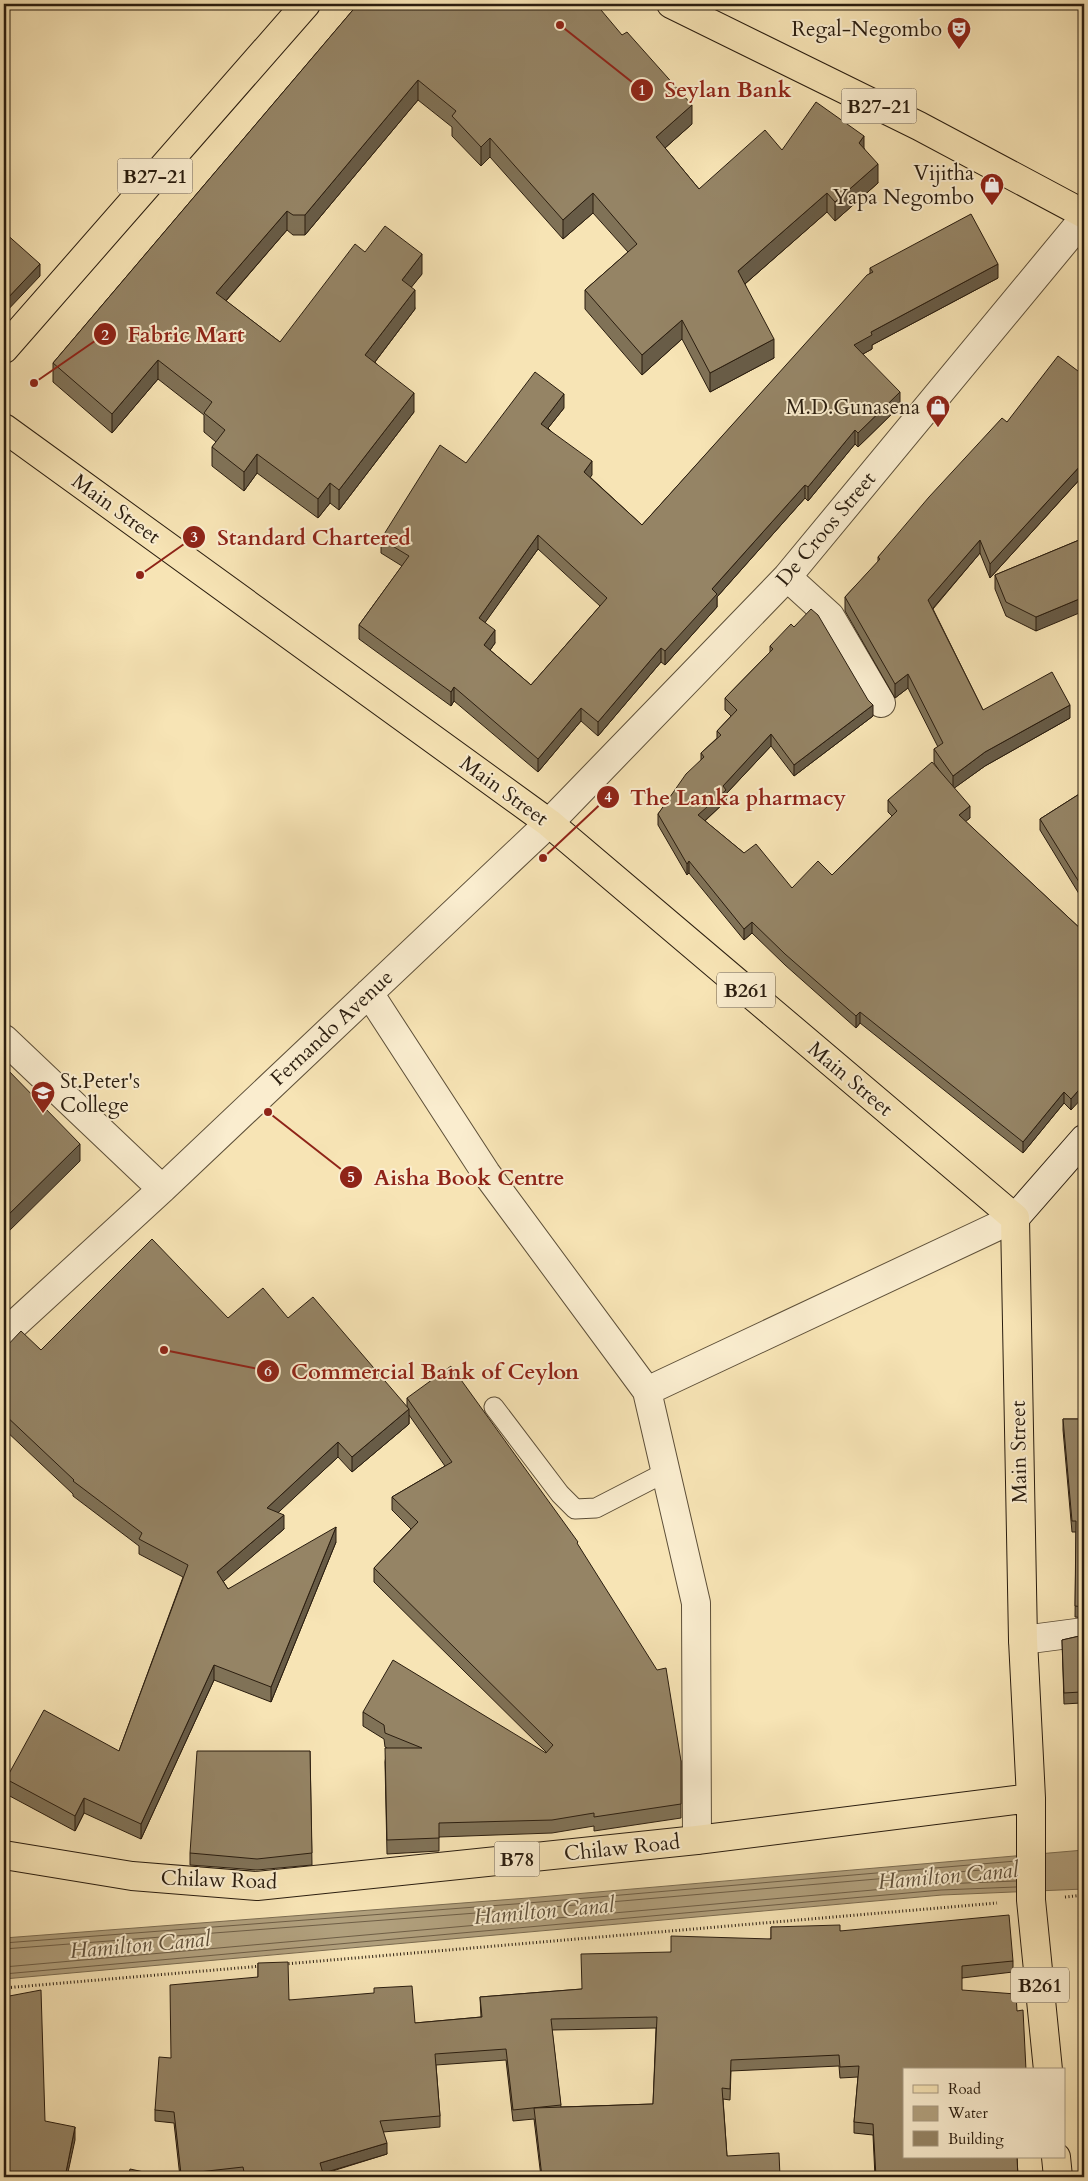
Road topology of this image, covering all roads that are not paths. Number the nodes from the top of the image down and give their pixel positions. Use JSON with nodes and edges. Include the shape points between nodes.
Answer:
{"nodes":[{"id":1,"x":306,"y":4,"type":"edge"},
{"id":2,"x":671,"y":4,"type":"edge"},
{"id":3,"x":1084,"y":216,"type":"edge"},
{"id":4,"x":4,"y":349,"type":"edge"},
{"id":5,"x":4,"y":428,"type":"edge"},
{"id":6,"x":786,"y":577,"type":"junction"},
{"id":7,"x":881,"y":703,"type":"dead end"},
{"id":8,"x":549,"y":823,"type":"junction"},
{"id":9,"x":369,"y":993,"type":"junction"},
{"id":10,"x":4,"y":1039,"type":"edge"},
{"id":11,"x":1084,"y":1139,"type":"edge"},
{"id":12,"x":162,"y":1189,"type":"junction"},
{"id":13,"x":1015,"y":1218,"type":"junction"},
{"id":14,"x":4,"y":1334,"type":"edge"},
{"id":15,"x":647,"y":1391,"type":"junction"},
{"id":16,"x":494,"y":1406,"type":"dead end"},
{"id":17,"x":666,"y":1472,"type":"junction"},
{"id":18,"x":1084,"y":1632,"type":"edge"},
{"id":19,"x":1023,"y":1640,"type":"junction"},
{"id":20,"x":1031,"y":1798,"type":"junction"},
{"id":21,"x":697,"y":1840,"type":"junction"},
{"id":22,"x":4,"y":1855,"type":"edge"},
{"id":23,"x":1048,"y":2068,"type":"edge"},
{"id":24,"x":1056,"y":2158,"type":"edge"},
{"id":25,"x":1058,"y":2177,"type":"edge"}],
"edges":[{"from":1,"to":4,"type":"main road","number":"B27-21"},
{"from":2,"to":3,"type":"main road","number":"B27-21","via":[[919,126]]},
{"from":3,"to":6,"type":"street","name":"De Croos Street"},
{"from":5,"to":8,"type":"main road","name":"Main Street","number":"B261"},
{"from":6,"to":7,"type":"street","via":[[830,616]]},
{"from":6,"to":8,"type":"street","name":"De Croos Street"},
{"from":8,"to":9,"type":"street","name":"Fernando Avenue"},
{"from":8,"to":13,"type":"main road","name":"Main Street","number":"B261"},
{"from":9,"to":12,"type":"street","name":"Fernando Avenue"},
{"from":9,"to":15,"type":"street","via":[[486,1173]]},
{"from":10,"to":12,"type":"street"},
{"from":11,"to":13,"type":"street"},
{"from":12,"to":14,"type":"street","name":"Fernando Avenue"},
{"from":13,"to":15,"type":"street"},
{"from":13,"to":19,"type":"main road","name":"Main Street","number":"B261"},
{"from":15,"to":17,"type":"street"},
{"from":16,"to":17,"type":"lane","via":[[560,1494],[575,1509],[596,1508]]},
{"from":17,"to":21,"type":"street","via":[[696,1603]]},
{"from":18,"to":19,"type":"street"},
{"from":19,"to":20,"type":"main road","name":"Main Street","number":"B261"},
{"from":20,"to":21,"type":"main road","name":"Chilaw Road","number":"B78"},
{"from":20,"to":23,"type":"main road","name":"Main Street","number":"B261","via":[[1031,1900]]},
{"from":21,"to":22,"type":"main road","name":"Chilaw Road","number":"B78","via":[[257,1886],[132,1876]]},
{"from":24,"to":25,"type":"main road"}]}
